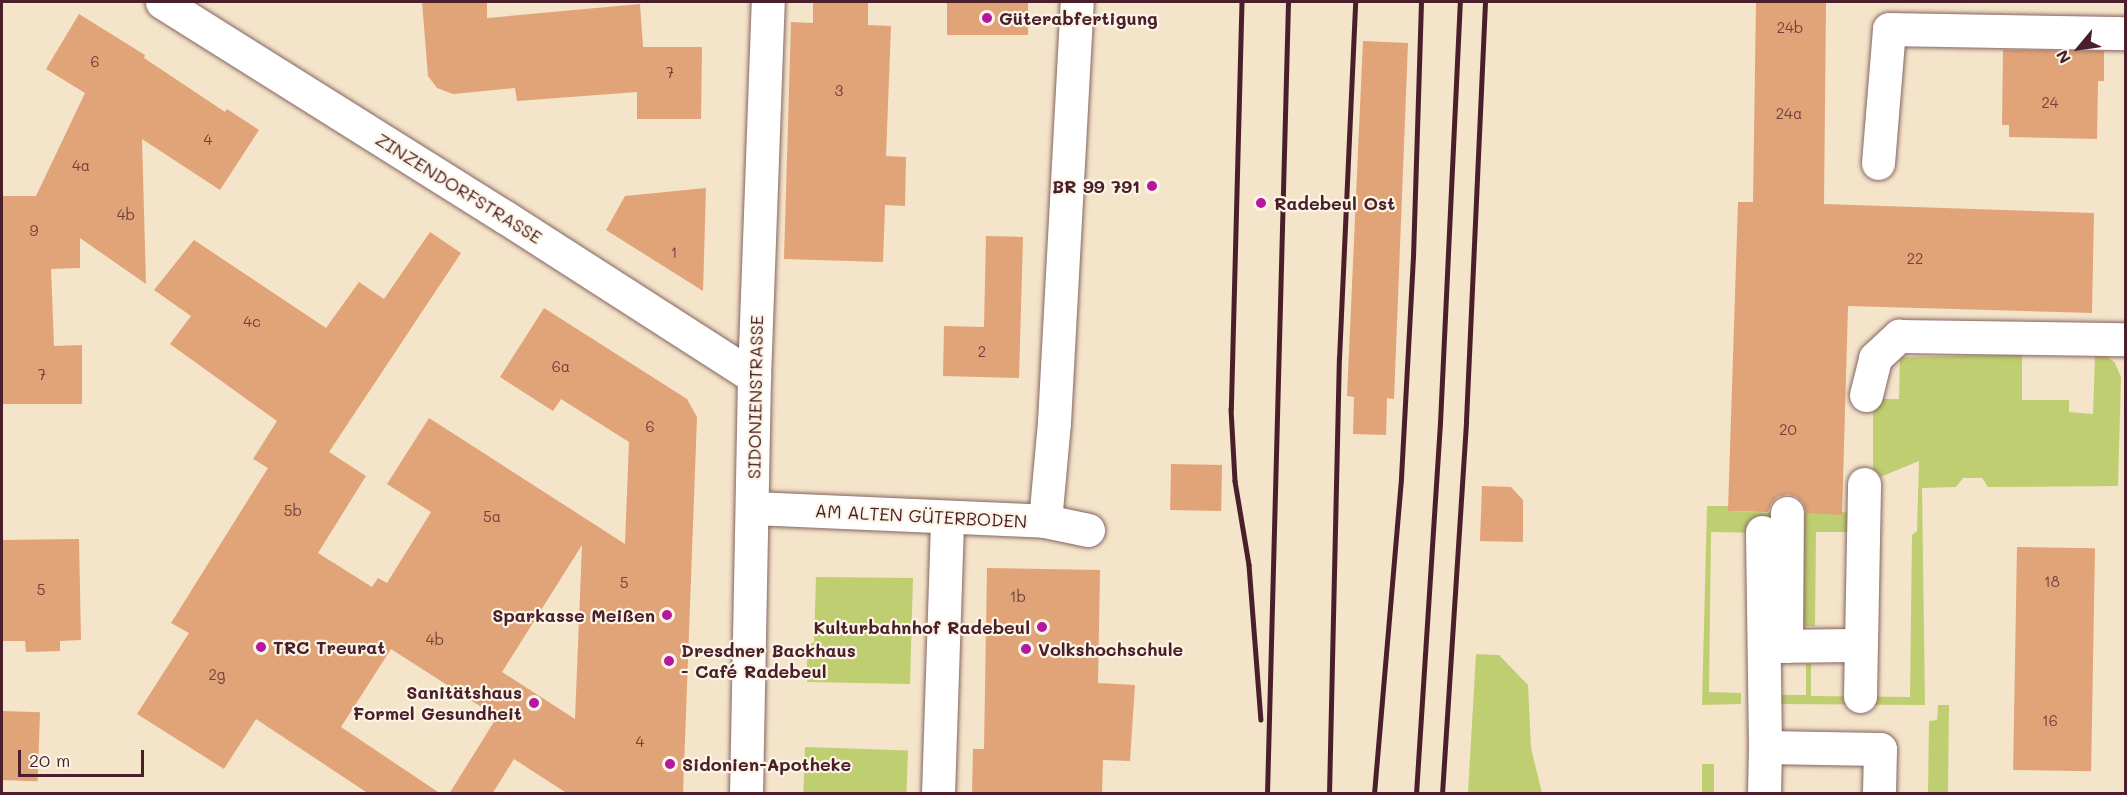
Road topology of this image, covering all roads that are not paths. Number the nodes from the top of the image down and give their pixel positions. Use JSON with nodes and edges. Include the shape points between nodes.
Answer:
{"nodes":[{"id":1,"x":162,"y":2,"type":"edge"},
{"id":2,"x":768,"y":2,"type":"edge"},
{"id":3,"x":1077,"y":2,"type":"edge"},
{"id":4,"x":2126,"y":33,"type":"edge"},
{"id":5,"x":1878,"y":163,"type":"dead end"},
{"id":6,"x":2126,"y":339,"type":"edge"},
{"id":7,"x":754,"y":377,"type":"junction"},
{"id":8,"x":1866,"y":395,"type":"dead end"},
{"id":9,"x":1864,"y":484,"type":"dead end"},
{"id":10,"x":753,"y":508,"type":"junction"},
{"id":11,"x":947,"y":517,"type":"junction"},
{"id":12,"x":1045,"y":522,"type":"junction"},
{"id":13,"x":1774,"y":523,"type":"dead end"},
{"id":14,"x":1088,"y":530,"type":"dead end"},
{"id":15,"x":1860,"y":645,"type":"junction"},
{"id":16,"x":1775,"y":646,"type":"junction"},
{"id":17,"x":1860,"y":696,"type":"dead end"},
{"id":18,"x":1765,"y":747,"type":"junction"},
{"id":19,"x":746,"y":794,"type":"edge"},
{"id":20,"x":938,"y":794,"type":"edge"},
{"id":21,"x":1764,"y":794,"type":"edge"},
{"id":22,"x":1879,"y":794,"type":"edge"}],
"edges":[{"from":1,"to":7,"type":"street","name":"ZINZENDORFSTRASSE"},
{"from":2,"to":7,"type":"street","name":"SIDONIENSTRASSE"},
{"from":3,"to":12,"type":"street","via":[[1054,433]]},
{"from":4,"to":5,"type":"street","via":[[1889,29]]},
{"from":6,"to":8,"type":"street","via":[[1899,336],[1875,357]]},
{"from":7,"to":10,"type":"street","name":"SIDONIENSTRASSE"},
{"from":9,"to":15,"type":"street"},
{"from":10,"to":11,"type":"street","name":"AM ALTEN GÜTERBODEN"},
{"from":10,"to":19,"type":"street","name":"SIDONIENSTRASSE"},
{"from":11,"to":12,"type":"street","name":"AM ALTEN GÜTERBODEN"},
{"from":11,"to":20,"type":"street"},
{"from":12,"to":14,"type":"street","name":"AM ALTEN GÜTERBODEN"},
{"from":13,"to":16,"type":"street"},
{"from":15,"to":16,"type":"street"},
{"from":15,"to":17,"type":"street"},
{"from":16,"to":18,"type":"street"},
{"from":18,"to":21,"type":"street"},
{"from":18,"to":22,"type":"street","via":[[1880,749]]}]}
